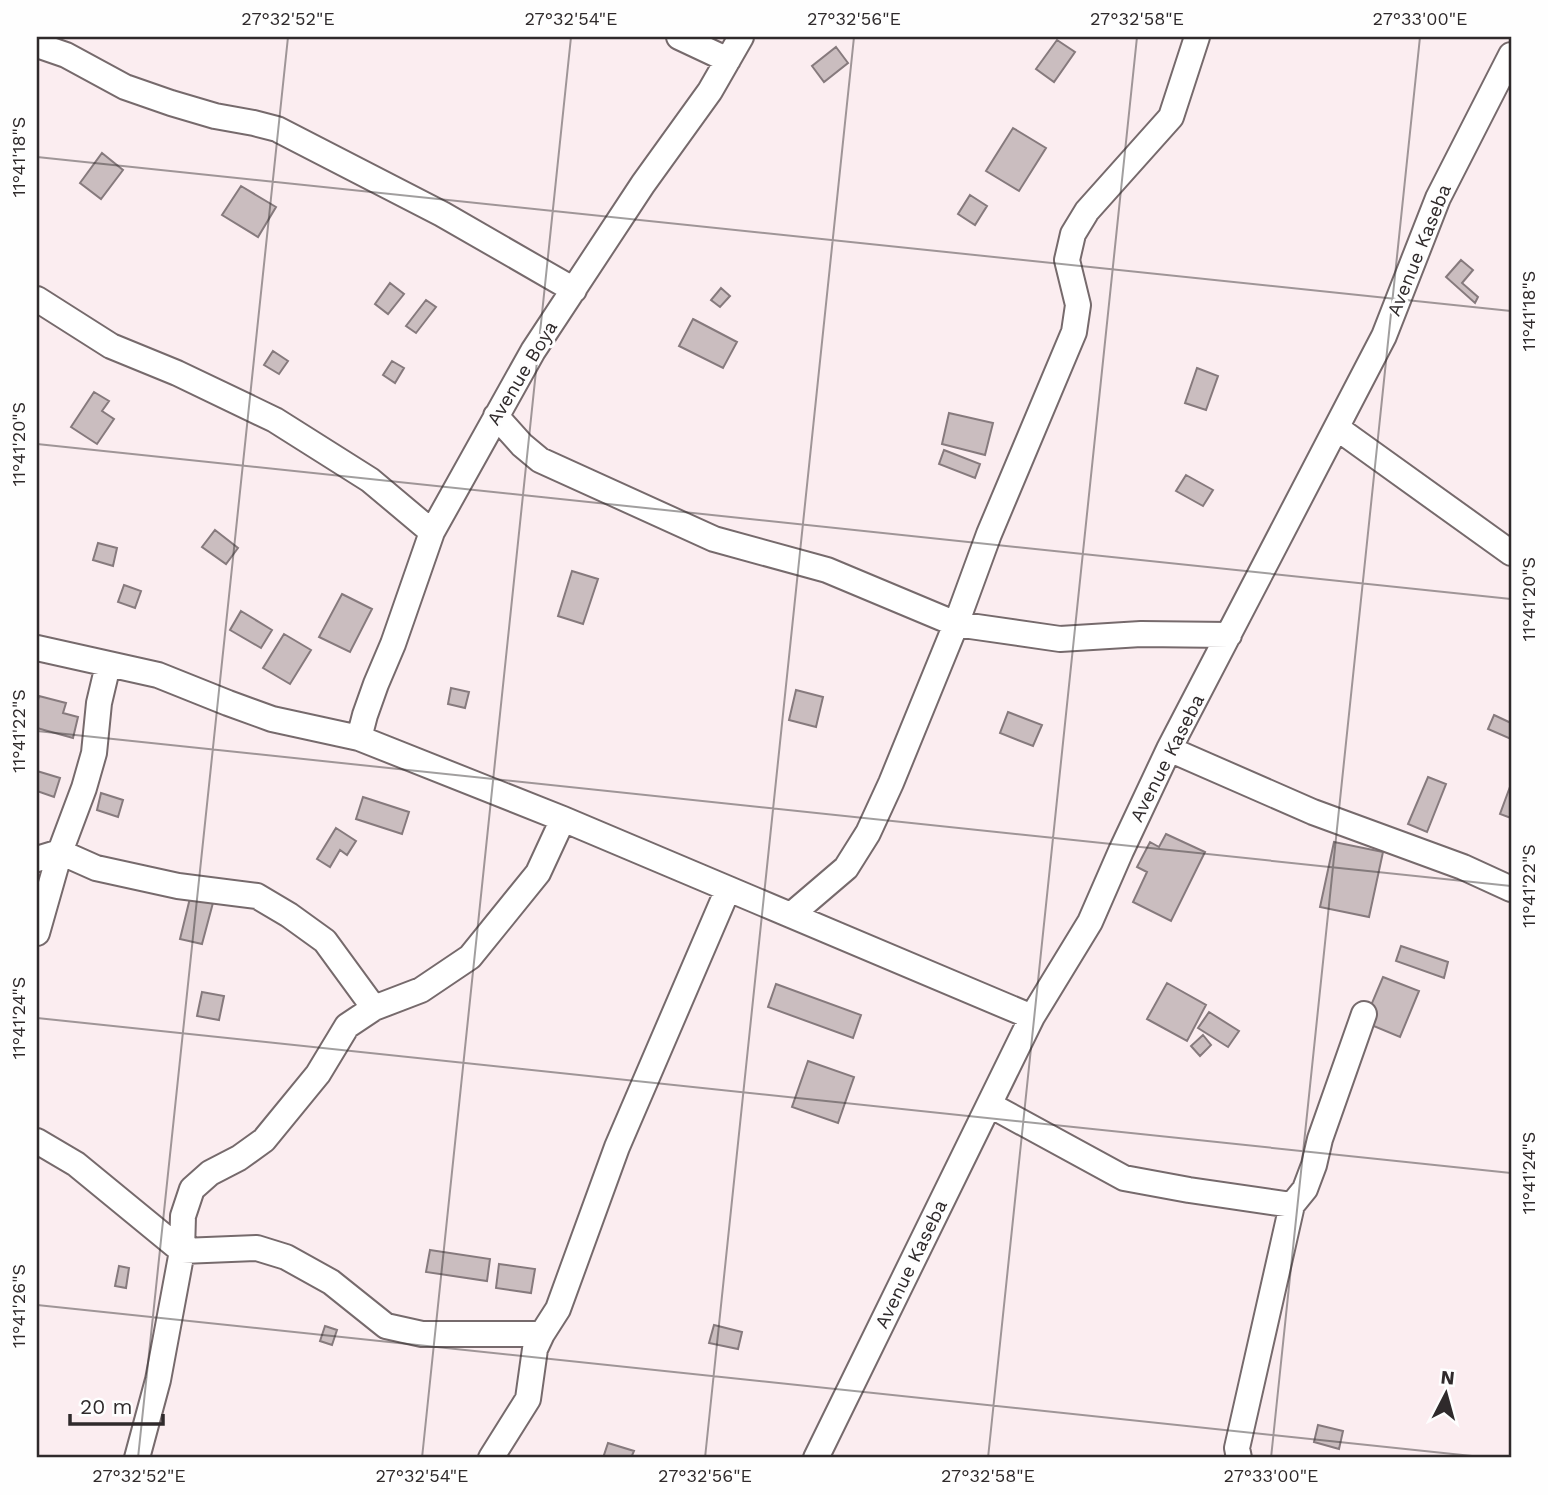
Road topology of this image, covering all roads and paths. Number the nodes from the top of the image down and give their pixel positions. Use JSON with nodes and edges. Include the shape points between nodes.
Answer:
{"nodes":[{"id":1,"x":680,"y":37,"type":"edge"},
{"id":2,"x":741,"y":37,"type":"edge"},
{"id":3,"x":1197,"y":37,"type":"edge"},
{"id":4,"x":37,"y":45,"type":"edge"},
{"id":5,"x":1511,"y":55,"type":"edge"},
{"id":6,"x":728,"y":60,"type":"junction"},
{"id":7,"x":574,"y":290,"type":"junction"},
{"id":8,"x":37,"y":299,"type":"edge"},
{"id":9,"x":496,"y":415,"type":"junction"},
{"id":10,"x":1337,"y":428,"type":"junction"},
{"id":11,"x":432,"y":532,"type":"junction"},
{"id":12,"x":1511,"y":553,"type":"edge"},
{"id":13,"x":957,"y":624,"type":"junction"},
{"id":14,"x":1229,"y":635,"type":"junction"},
{"id":15,"x":37,"y":648,"type":"edge"},
{"id":16,"x":108,"y":665,"type":"junction"},
{"id":17,"x":359,"y":738,"type":"junction"},
{"id":18,"x":1169,"y":749,"type":"junction"},
{"id":19,"x":564,"y":819,"type":"junction"},
{"id":20,"x":48,"y":856,"type":"edge"},
{"id":21,"x":728,"y":889,"type":"junction"},
{"id":22,"x":1511,"y":889,"type":"edge"},
{"id":23,"x":791,"y":915,"type":"junction"},
{"id":24,"x":37,"y":933,"type":"edge"},
{"id":25,"x":374,"y":1008,"type":"junction"},
{"id":26,"x":1364,"y":1014,"type":"dead end"},
{"id":27,"x":1032,"y":1017,"type":"junction"},
{"id":28,"x":990,"y":1105,"type":"junction"},
{"id":29,"x":37,"y":1141,"type":"edge"},
{"id":30,"x":1292,"y":1205,"type":"junction"},
{"id":31,"x":182,"y":1251,"type":"junction"},
{"id":32,"x":542,"y":1334,"type":"junction"},
{"id":33,"x":137,"y":1458,"type":"edge"},
{"id":34,"x":491,"y":1458,"type":"edge"},
{"id":35,"x":816,"y":1458,"type":"edge"},
{"id":36,"x":1239,"y":1458,"type":"edge"}],
"edges":[{"from":1,"to":6,"type":"street"},
{"from":2,"to":6,"type":"street","name":"Avenue Boya"},
{"from":3,"to":13,"type":"street","via":[[1171,117],[1087,211],[1073,234],[1067,260],[1078,304],[1074,332],[989,534]]},
{"from":4,"to":7,"type":"street","via":[[125,87],[215,116],[277,129],[442,214]]},
{"from":5,"to":10,"type":"street","name":"Avenue Kaseba","via":[[1438,198],[1384,336]]},
{"from":6,"to":7,"type":"street","name":"Avenue Boya"},
{"from":7,"to":9,"type":"street","name":"Avenue Boya"},
{"from":8,"to":11,"type":"street","via":[[111,346],[275,420],[370,480]]},
{"from":9,"to":11,"type":"street","name":"Avenue Boya"},
{"from":9,"to":13,"type":"street","via":[[540,460],[564,471],[714,539],[827,570]]},
{"from":10,"to":12,"type":"street"},
{"from":10,"to":14,"type":"street","name":"Avenue Kaseba"},
{"from":11,"to":17,"type":"street","name":"Avenue Boya"},
{"from":13,"to":14,"type":"street","via":[[1060,639]]},
{"from":13,"to":23,"type":"street","via":[[868,833],[846,867]]},
{"from":14,"to":18,"type":"street","name":"Avenue Kaseba"},
{"from":15,"to":16,"type":"street"},
{"from":16,"to":17,"type":"street","via":[[158,675],[272,719]]},
{"from":16,"to":20,"type":"street","via":[[84,788]]},
{"from":17,"to":19,"type":"street"},
{"from":18,"to":22,"type":"street","via":[[1313,812]]},
{"from":18,"to":27,"type":"street","name":"Avenue Kaseba","via":[[1090,922]]},
{"from":19,"to":21,"type":"street"},
{"from":19,"to":25,"type":"street","via":[[538,873],[470,957],[421,990]]},
{"from":20,"to":24,"type":"street"},
{"from":20,"to":25,"type":"street","via":[[178,886],[257,896],[325,941]]},
{"from":21,"to":23,"type":"street"},
{"from":21,"to":32,"type":"street","via":[[617,1147],[558,1309]]},
{"from":23,"to":27,"type":"street"},
{"from":25,"to":31,"type":"street","via":[[347,1027],[318,1074],[264,1140],[192,1189],[183,1216]]},
{"from":26,"to":30,"type":"street","via":[[1305,1189]]},
{"from":27,"to":28,"type":"street","name":"Avenue Kaseba"},
{"from":28,"to":30,"type":"street","via":[[1125,1178]]},
{"from":28,"to":35,"type":"street","name":"Avenue Kaseba"},
{"from":29,"to":31,"type":"street","via":[[76,1164]]},
{"from":30,"to":36,"type":"street","via":[[1237,1448]]},
{"from":31,"to":32,"type":"street","via":[[257,1248],[286,1257],[331,1282],[386,1326],[422,1334]]},
{"from":31,"to":33,"type":"street","via":[[158,1380]]},
{"from":32,"to":34,"type":"street","via":[[535,1349],[528,1399]]}]}
